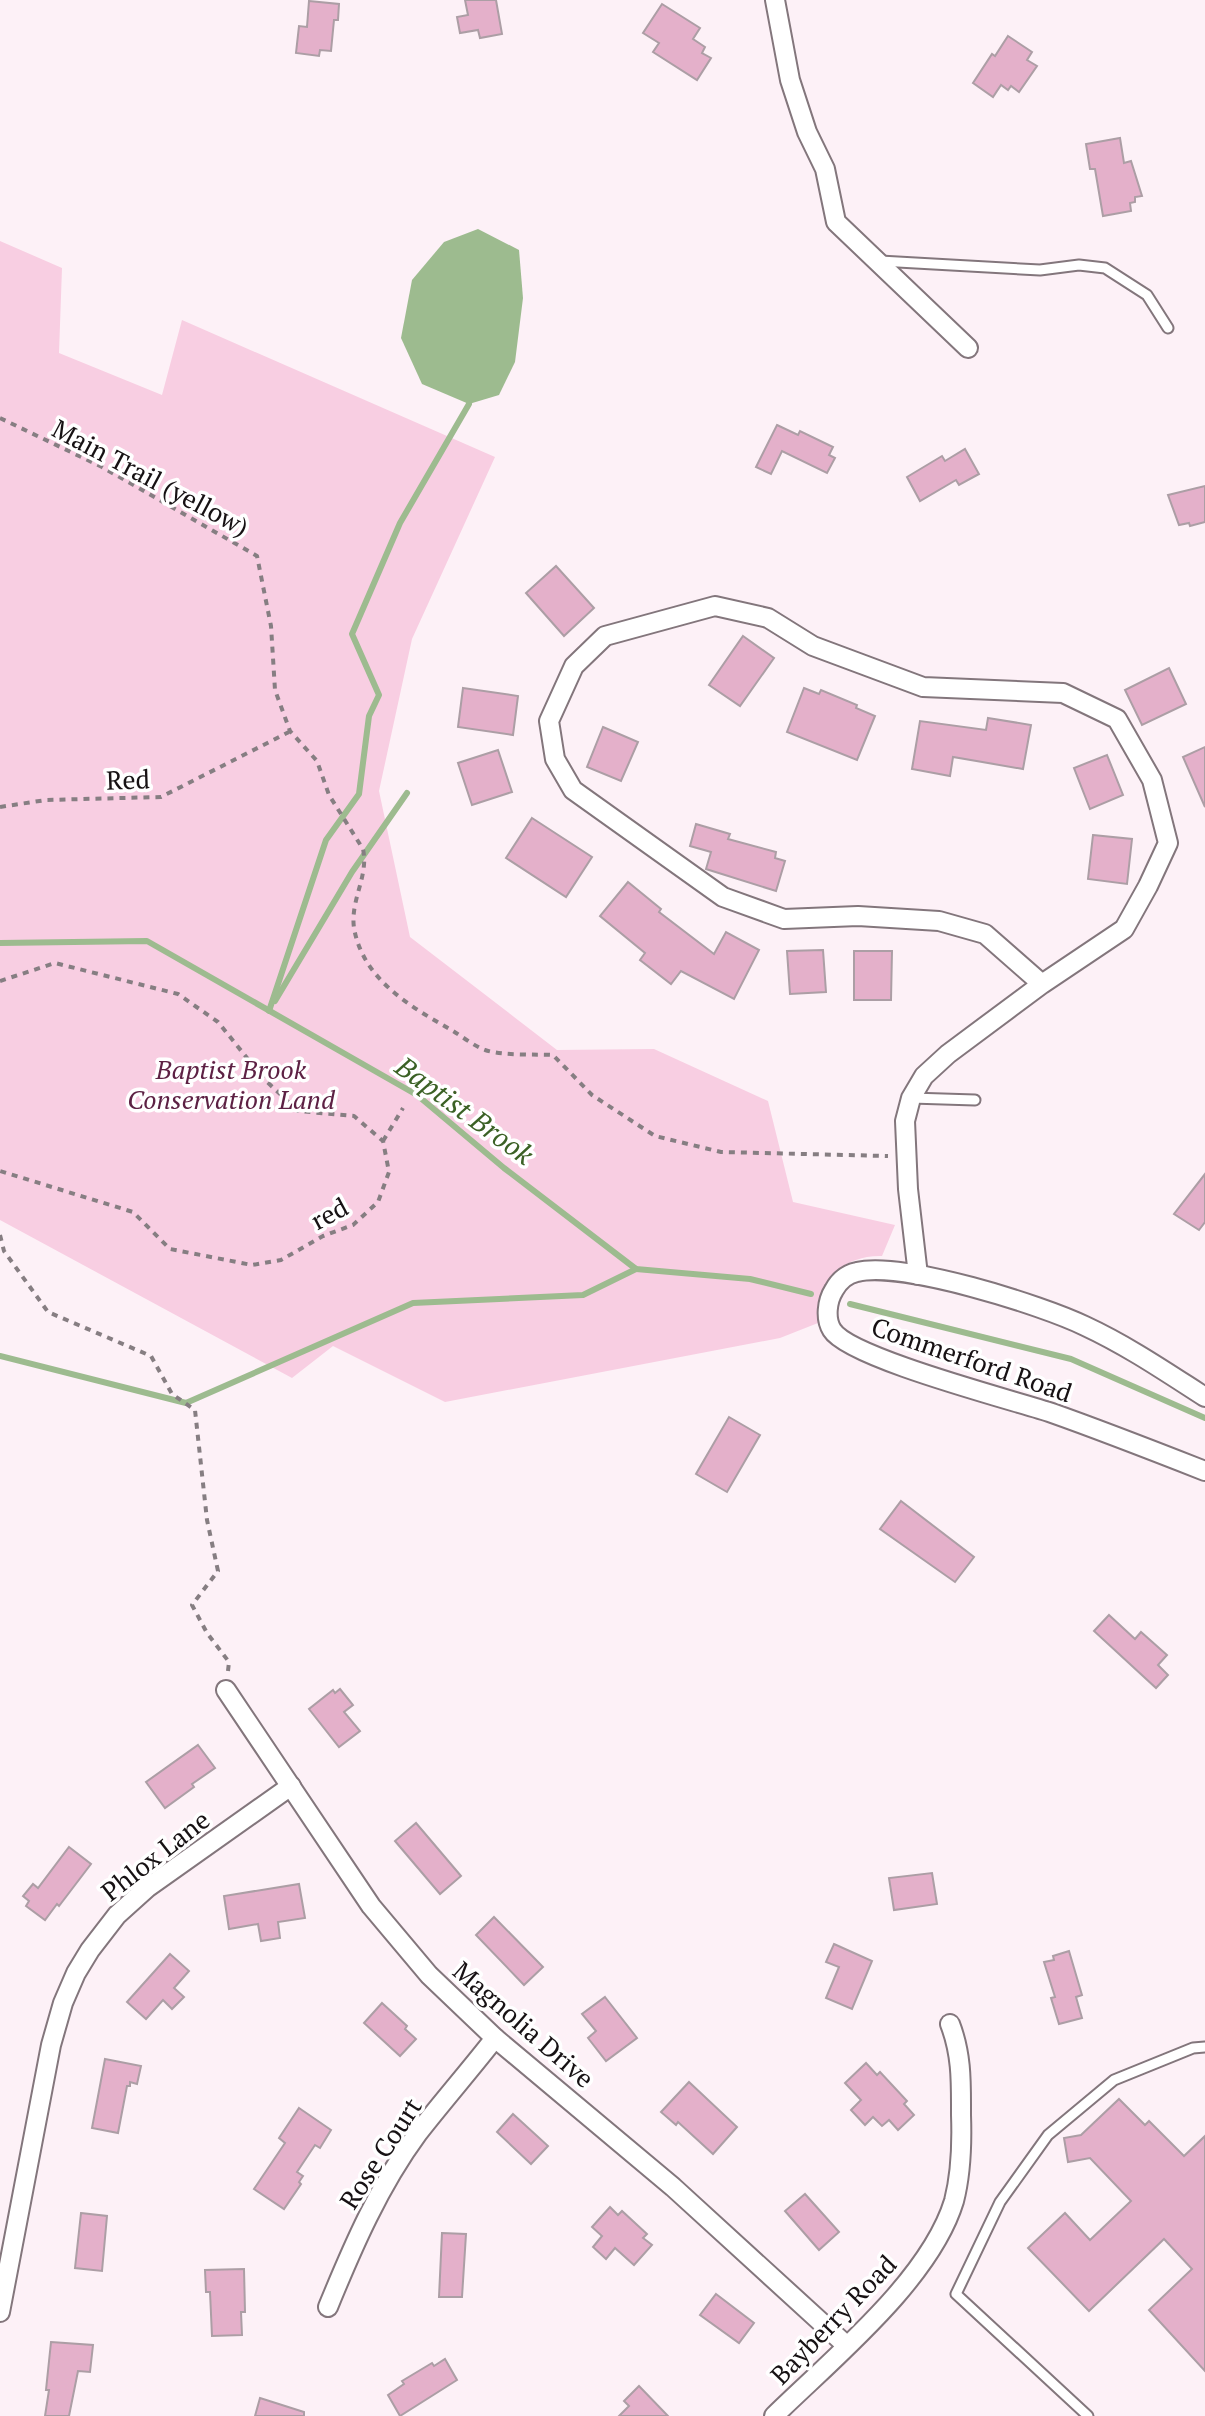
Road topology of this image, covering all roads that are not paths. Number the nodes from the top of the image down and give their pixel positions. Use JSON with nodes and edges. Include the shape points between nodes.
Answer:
{"nodes":[{"id":1,"x":775,"y":0,"type":"edge"},
{"id":2,"x":877,"y":261,"type":"junction"},
{"id":3,"x":1168,"y":328,"type":"dead end"},
{"id":4,"x":968,"y":348,"type":"dead end"},
{"id":5,"x":1042,"y":984,"type":"junction"},
{"id":6,"x":911,"y":1098,"type":"junction"},
{"id":7,"x":975,"y":1100,"type":"dead end"},
{"id":8,"x":918,"y":1275,"type":"junction"},
{"id":9,"x":1205,"y":1397,"type":"edge"},
{"id":10,"x":1197,"y":1468,"type":"edge"},
{"id":11,"x":226,"y":1690,"type":"road end"},
{"id":12,"x":291,"y":1786,"type":"junction"},
{"id":13,"x":950,"y":2024,"type":"dead end"},
{"id":14,"x":495,"y":2038,"type":"junction"},
{"id":15,"x":1205,"y":2047,"type":"edge"},
{"id":16,"x":328,"y":2307,"type":"dead end"},
{"id":17,"x":0,"y":2312,"type":"edge"},
{"id":18,"x":846,"y":2345,"type":"junction"},
{"id":19,"x":774,"y":2416,"type":"edge"},
{"id":20,"x":1088,"y":2416,"type":"edge"}],
"edges":[{"from":1,"to":2,"type":"street","via":[[790,80],[825,169],[836,222]]},
{"from":2,"to":3,"type":"lane","via":[[1105,268],[1147,295]]},
{"from":2,"to":4,"type":"street"},
{"from":5,"to":5,"type":"street","via":[[1124,929],[1168,843],[1152,780],[1117,719],[1063,693],[923,687],[813,646],[768,618],[715,606],[605,636],[574,666],[549,721],[555,759],[573,790],[723,897],[784,919],[939,921],[985,934]]},
{"from":5,"to":6,"type":"street","via":[[948,1054],[924,1076]]},
{"from":6,"to":7,"type":"lane"},
{"from":6,"to":8,"type":"street","via":[[906,1155]]},
{"from":8,"to":9,"type":"street","name":"Commerford Road","via":[[1025,1303],[1083,1325]]},
{"from":8,"to":10,"type":"street","name":"Commerford Road","via":[[865,1271],[842,1279],[831,1293],[827,1314],[832,1330],[865,1352]]},
{"from":11,"to":12,"type":"street","name":"Magnolia Drive"},
{"from":12,"to":14,"type":"street","name":"Magnolia Drive","via":[[399,1942]]},
{"from":12,"to":17,"type":"street","name":"Phlox Lane","via":[[132,1900],[103,1931],[76,1973],[51,2045]]},
{"from":13,"to":18,"type":"street","name":"Bayberry Road","via":[[961,2065],[962,2139],[954,2200],[912,2277]]},
{"from":14,"to":16,"type":"street","name":"Rose Court","via":[[395,2169],[366,2219]]},
{"from":14,"to":18,"type":"street","name":"Magnolia Drive","via":[[673,2187]]},
{"from":15,"to":20,"type":"lane","via":[[1114,2080],[1048,2135],[1000,2202],[956,2294]]},
{"from":18,"to":19,"type":"street","name":"Bayberry Road"}]}
